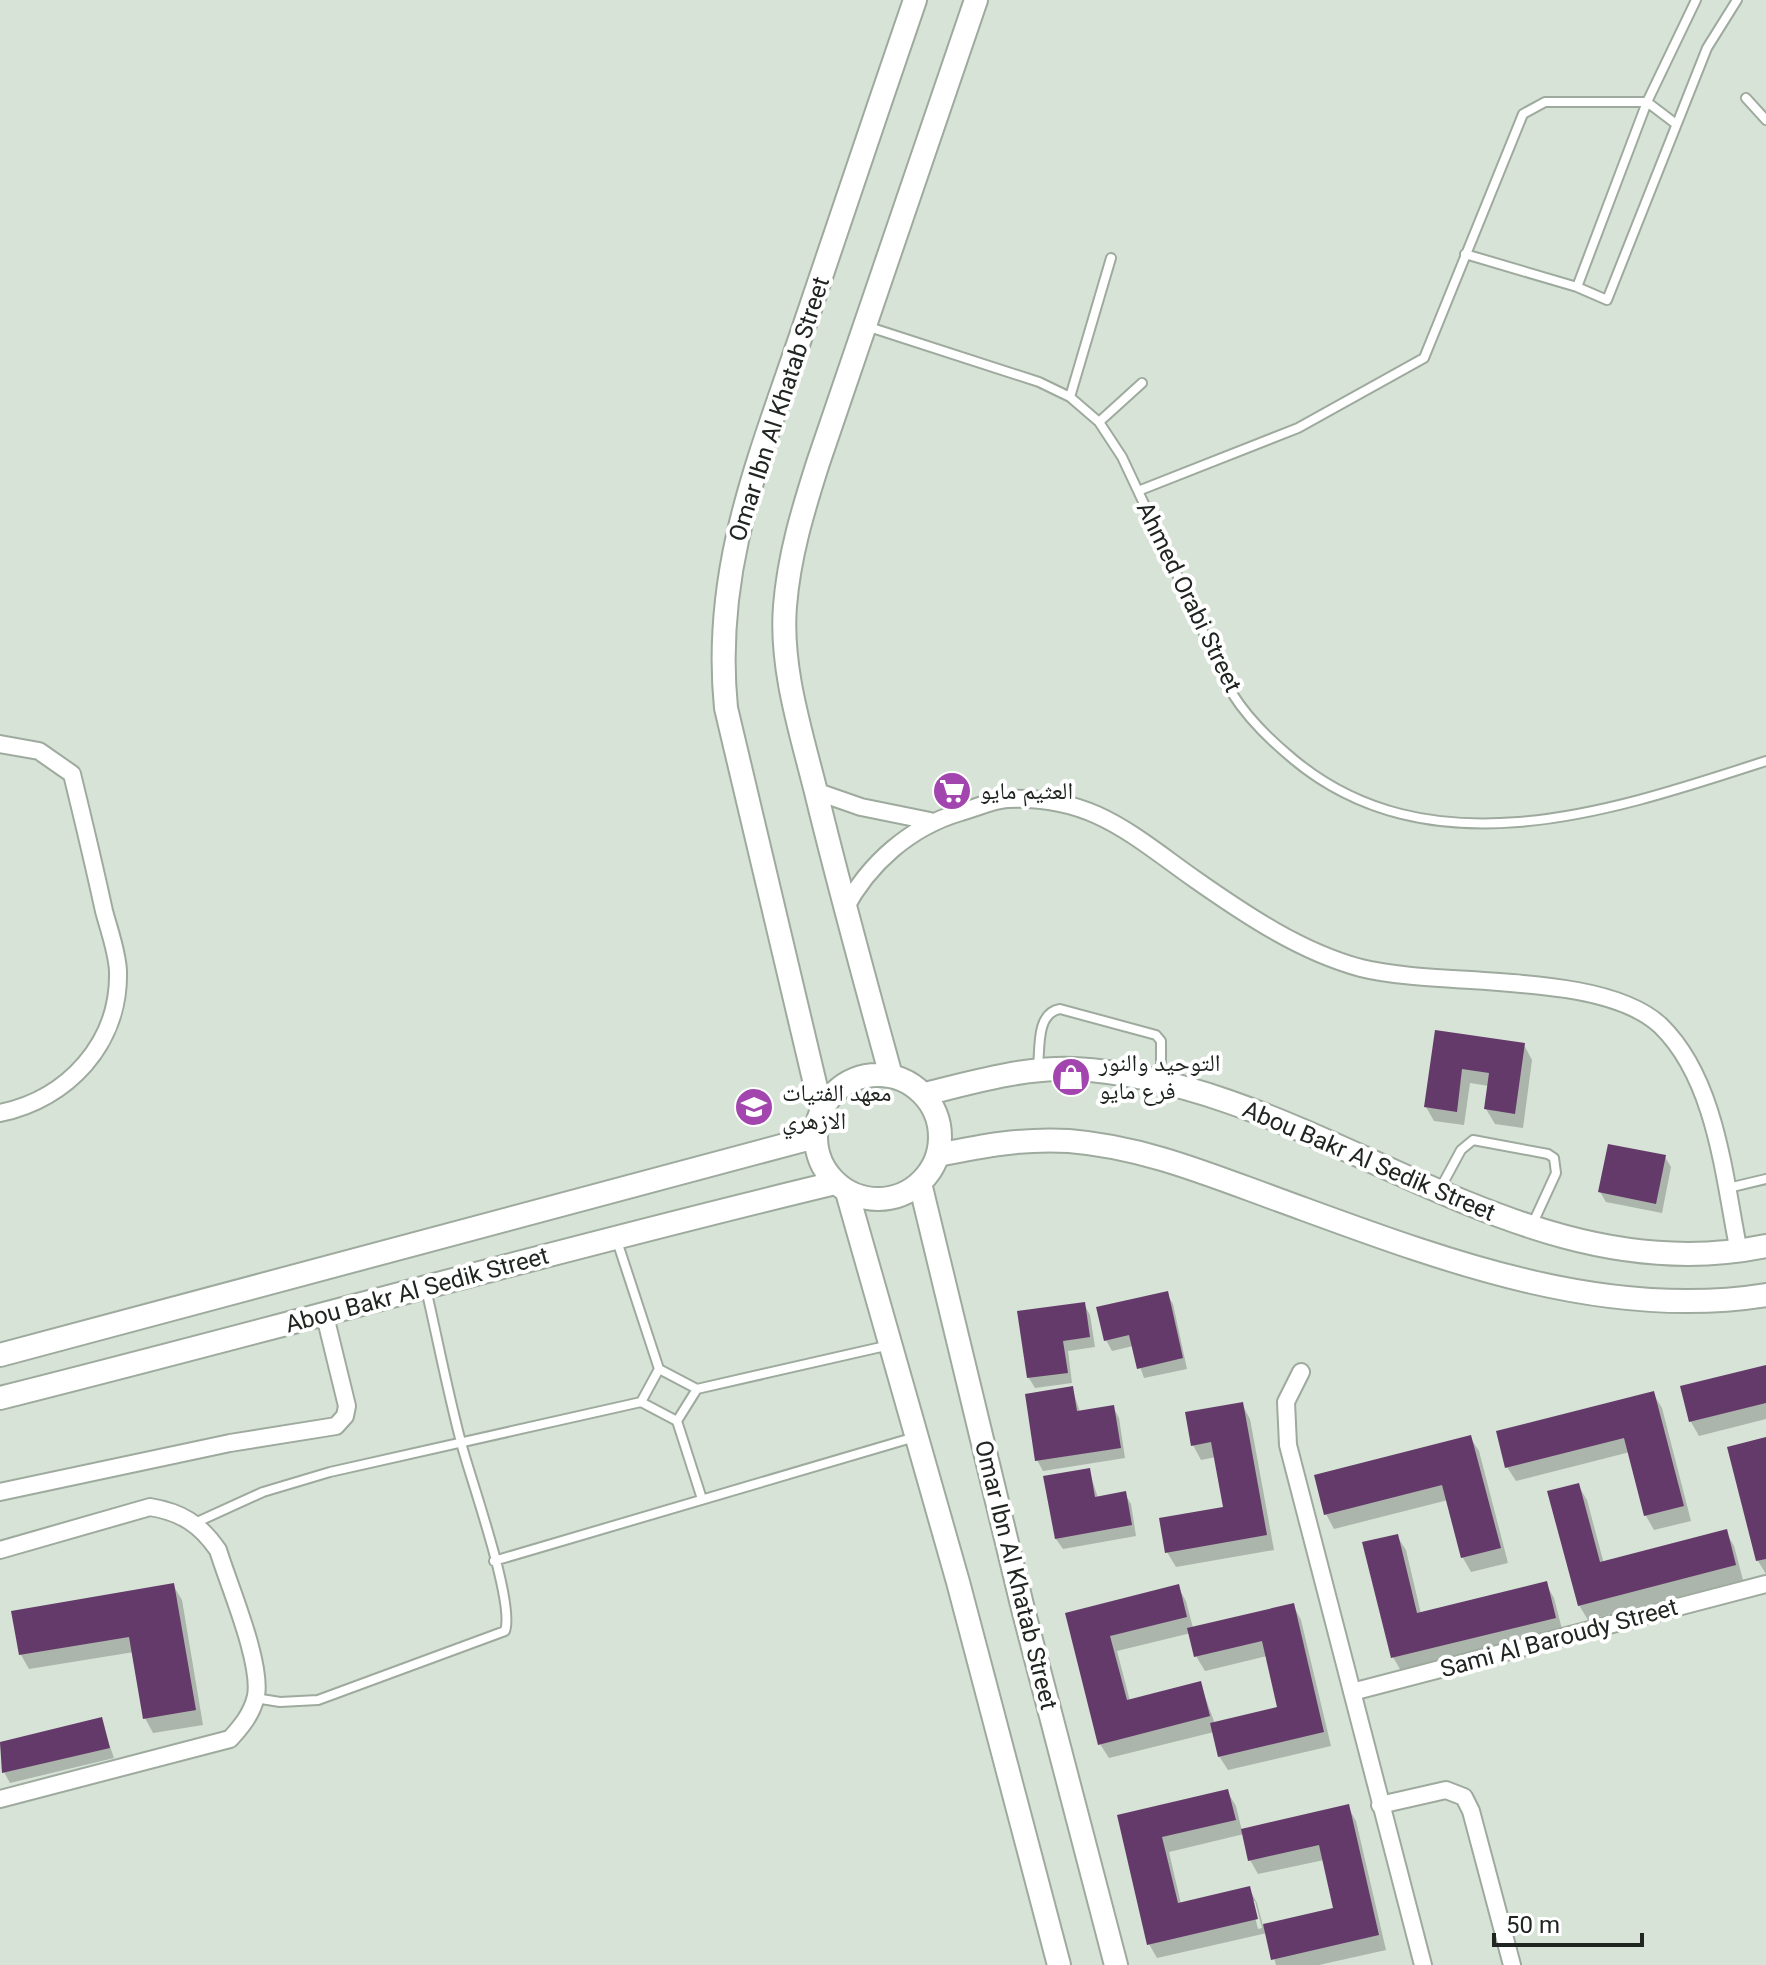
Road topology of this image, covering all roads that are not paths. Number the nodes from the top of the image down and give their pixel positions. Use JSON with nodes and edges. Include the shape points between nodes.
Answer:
{"nodes":[{"id":1,"x":915,"y":0,"type":"edge"},
{"id":2,"x":976,"y":0,"type":"edge"},
{"id":3,"x":1696,"y":0,"type":"edge"},
{"id":4,"x":1737,"y":0,"type":"edge"},
{"id":5,"x":1746,"y":98,"type":"dead end"},
{"id":6,"x":1647,"y":102,"type":"junction"},
{"id":7,"x":1766,"y":120,"type":"edge"},
{"id":8,"x":1676,"y":124,"type":"junction"},
{"id":9,"x":1465,"y":254,"type":"junction"},
{"id":10,"x":1111,"y":258,"type":"dead end"},
{"id":11,"x":1577,"y":287,"type":"junction"},
{"id":12,"x":865,"y":325,"type":"junction"},
{"id":13,"x":1142,"y":383,"type":"dead end"},
{"id":14,"x":1070,"y":397,"type":"junction"},
{"id":15,"x":1099,"y":422,"type":"junction"},
{"id":16,"x":1138,"y":491,"type":"junction"},
{"id":17,"x":0,"y":744,"type":"edge"},
{"id":18,"x":1766,"y":761,"type":"edge"},
{"id":19,"x":815,"y":791,"type":"junction"},
{"id":20,"x":930,"y":821,"type":"junction"},
{"id":21,"x":844,"y":910,"type":"junction"},
{"id":22,"x":1038,"y":1071,"type":"junction"},
{"id":23,"x":891,"y":1076,"type":"junction"},
{"id":24,"x":1161,"y":1083,"type":"junction"},
{"id":25,"x":925,"y":1094,"type":"junction"},
{"id":26,"x":821,"y":1109,"type":"junction"},
{"id":27,"x":0,"y":1113,"type":"edge"},
{"id":28,"x":815,"y":1137,"type":"junction"},
{"id":29,"x":938,"y":1155,"type":"junction"},
{"id":30,"x":1766,"y":1179,"type":"edge"},
{"id":31,"x":920,"y":1183,"type":"junction"},
{"id":32,"x":841,"y":1187,"type":"junction"},
{"id":33,"x":1726,"y":1189,"type":"junction"},
{"id":34,"x":1438,"y":1193,"type":"junction"},
{"id":35,"x":1530,"y":1228,"type":"junction"},
{"id":36,"x":616,"y":1236,"type":"junction"},
{"id":37,"x":1766,"y":1246,"type":"edge"},
{"id":38,"x":1739,"y":1252,"type":"junction"},
{"id":39,"x":426,"y":1289,"type":"junction"},
{"id":40,"x":1766,"y":1295,"type":"edge"},
{"id":41,"x":325,"y":1316,"type":"junction"},
{"id":42,"x":890,"y":1345,"type":"junction"},
{"id":43,"x":0,"y":1355,"type":"edge"},
{"id":44,"x":659,"y":1369,"type":"junction"},
{"id":45,"x":1301,"y":1372,"type":"dead end"},
{"id":46,"x":697,"y":1389,"type":"junction"},
{"id":47,"x":0,"y":1398,"type":"edge"},
{"id":48,"x":641,"y":1402,"type":"junction"},
{"id":49,"x":677,"y":1421,"type":"junction"},
{"id":50,"x":916,"y":1437,"type":"junction"},
{"id":51,"x":461,"y":1443,"type":"junction"},
{"id":52,"x":0,"y":1492,"type":"edge"},
{"id":53,"x":702,"y":1499,"type":"junction"},
{"id":54,"x":195,"y":1523,"type":"junction"},
{"id":55,"x":0,"y":1550,"type":"edge"},
{"id":56,"x":494,"y":1561,"type":"junction"},
{"id":57,"x":1766,"y":1584,"type":"edge"},
{"id":58,"x":1352,"y":1692,"type":"junction"},
{"id":59,"x":255,"y":1698,"type":"junction"},
{"id":60,"x":0,"y":1799,"type":"edge"},
{"id":61,"x":1380,"y":1805,"type":"junction"},
{"id":62,"x":1059,"y":1965,"type":"edge"},
{"id":63,"x":1116,"y":1965,"type":"edge"},
{"id":64,"x":1423,"y":1965,"type":"edge"},
{"id":65,"x":1512,"y":1965,"type":"edge"}],
"edges":[{"from":1,"to":26,"type":"street","name":"Omar Ibn Al Khatab Street","via":[[739,521],[723,615],[726,708]]},
{"from":2,"to":12,"type":"street"},
{"from":3,"to":6,"type":"lane"},
{"from":4,"to":8,"type":"lane","via":[[1707,48]]},
{"from":5,"to":7,"type":"lane"},
{"from":6,"to":8,"type":"lane"},
{"from":6,"to":9,"type":"lane","via":[[1545,102],[1523,114]]},
{"from":6,"to":11,"type":"lane"},
{"from":8,"to":11,"type":"lane","via":[[1607,300]]},
{"from":9,"to":11,"type":"lane"},
{"from":9,"to":16,"type":"lane","via":[[1424,358],[1298,428]]},
{"from":10,"to":14,"type":"lane"},
{"from":12,"to":14,"type":"lane","name":"Ahmed Orabi Street"},
{"from":12,"to":19,"type":"street","via":[[795,538],[785,609],[788,666]]},
{"from":13,"to":15,"type":"lane"},
{"from":14,"to":15,"type":"lane","name":"Ahmed Orabi Street"},
{"from":15,"to":16,"type":"lane","name":"Ahmed Orabi Street"},
{"from":16,"to":18,"type":"lane","name":"Ahmed Orabi Street","via":[[1232,693],[1278,747],[1311,774],[1362,803],[1435,821],[1539,821],[1658,796]]},
{"from":17,"to":27,"type":"street","via":[[39,751],[72,774],[118,969],[108,1027],[83,1068],[56,1092]]},
{"from":19,"to":20,"type":"street"},
{"from":19,"to":21,"type":"street"},
{"from":20,"to":21,"type":"street","via":[[859,882]]},
{"from":20,"to":33,"type":"street","via":[[1004,799],[1082,807],[1114,820],[1251,917],[1360,967],[1554,988],[1599,996],[1633,1010],[1660,1025],[1682,1054],[1700,1089]]},
{"from":21,"to":23,"type":"street"},
{"from":22,"to":24,"type":"street","name":"Abou Bakr Al Sedik Street","via":[[1073,1069]]},
{"from":22,"to":24,"type":"lane","via":[[1043,1019],[1060,1009],[1156,1035],[1161,1041]]},
{"from":22,"to":25,"type":"street","name":"Abou Bakr Al Sedik Street"},
{"from":23,"to":25,"type":"street"},
{"from":23,"to":26,"type":"street","via":[[857,1077],[840,1086]]},
{"from":24,"to":34,"type":"street","name":"Abou Bakr Al Sedik Street","via":[[1304,1130]]},
{"from":25,"to":29,"type":"street","via":[[937,1117]]},
{"from":26,"to":28,"type":"street"},
{"from":28,"to":32,"type":"street","via":[[824,1169]]},
{"from":28,"to":43,"type":"street","name":"Abou Bakr Al Sedik Street"},
{"from":29,"to":31,"type":"street"},
{"from":29,"to":40,"type":"street","via":[[1007,1141],[1120,1148],[1179,1162],[1492,1273],[1660,1301]]},
{"from":30,"to":33,"type":"lane"},
{"from":31,"to":32,"type":"street","via":[[889,1199],[867,1199]]},
{"from":31,"to":63,"type":"street","name":"Omar Ibn Al Khatab Street"},
{"from":32,"to":36,"type":"street","name":"Abou Bakr Al Sedik Street"},
{"from":32,"to":42,"type":"street"},
{"from":33,"to":38,"type":"street"},
{"from":34,"to":35,"type":"street","name":"Abou Bakr Al Sedik Street"},
{"from":34,"to":35,"type":"lane","via":[[1461,1150],[1473,1140],[1548,1154],[1556,1173]]},
{"from":35,"to":38,"type":"street","name":"Abou Bakr Al Sedik Street","via":[[1629,1249]]},
{"from":36,"to":39,"type":"street","name":"Abou Bakr Al Sedik Street"},
{"from":36,"to":44,"type":"lane"},
{"from":37,"to":38,"type":"street","name":"Abou Bakr Al Sedik Street"},
{"from":39,"to":41,"type":"street","name":"Abou Bakr Al Sedik Street"},
{"from":39,"to":51,"type":"lane"},
{"from":41,"to":47,"type":"street","name":"Abou Bakr Al Sedik Street"},
{"from":41,"to":52,"type":"street","via":[[347,1406],[336,1426]]},
{"from":42,"to":46,"type":"lane"},
{"from":42,"to":50,"type":"street"},
{"from":44,"to":46,"type":"lane"},
{"from":44,"to":48,"type":"lane"},
{"from":45,"to":58,"type":"street","via":[[1286,1402],[1288,1445]]},
{"from":46,"to":49,"type":"lane"},
{"from":48,"to":49,"type":"lane"},
{"from":48,"to":51,"type":"lane"},
{"from":49,"to":53,"type":"lane"},
{"from":50,"to":53,"type":"lane"},
{"from":50,"to":62,"type":"street"},
{"from":51,"to":54,"type":"lane","via":[[290,1483]]},
{"from":51,"to":56,"type":"lane"},
{"from":53,"to":56,"type":"lane"},
{"from":54,"to":55,"type":"street","via":[[150,1507]]},
{"from":54,"to":59,"type":"street","via":[[218,1550],[257,1674]]},
{"from":56,"to":59,"type":"lane","via":[[507,1619],[500,1634],[318,1700]]},
{"from":57,"to":58,"type":"street","name":"Sami Al Baroudy Street"},
{"from":58,"to":61,"type":"street"},
{"from":59,"to":60,"type":"street","via":[[246,1721],[230,1739]]},
{"from":61,"to":64,"type":"street"},
{"from":61,"to":65,"type":"street","via":[[1446,1790],[1464,1797]]}]}
